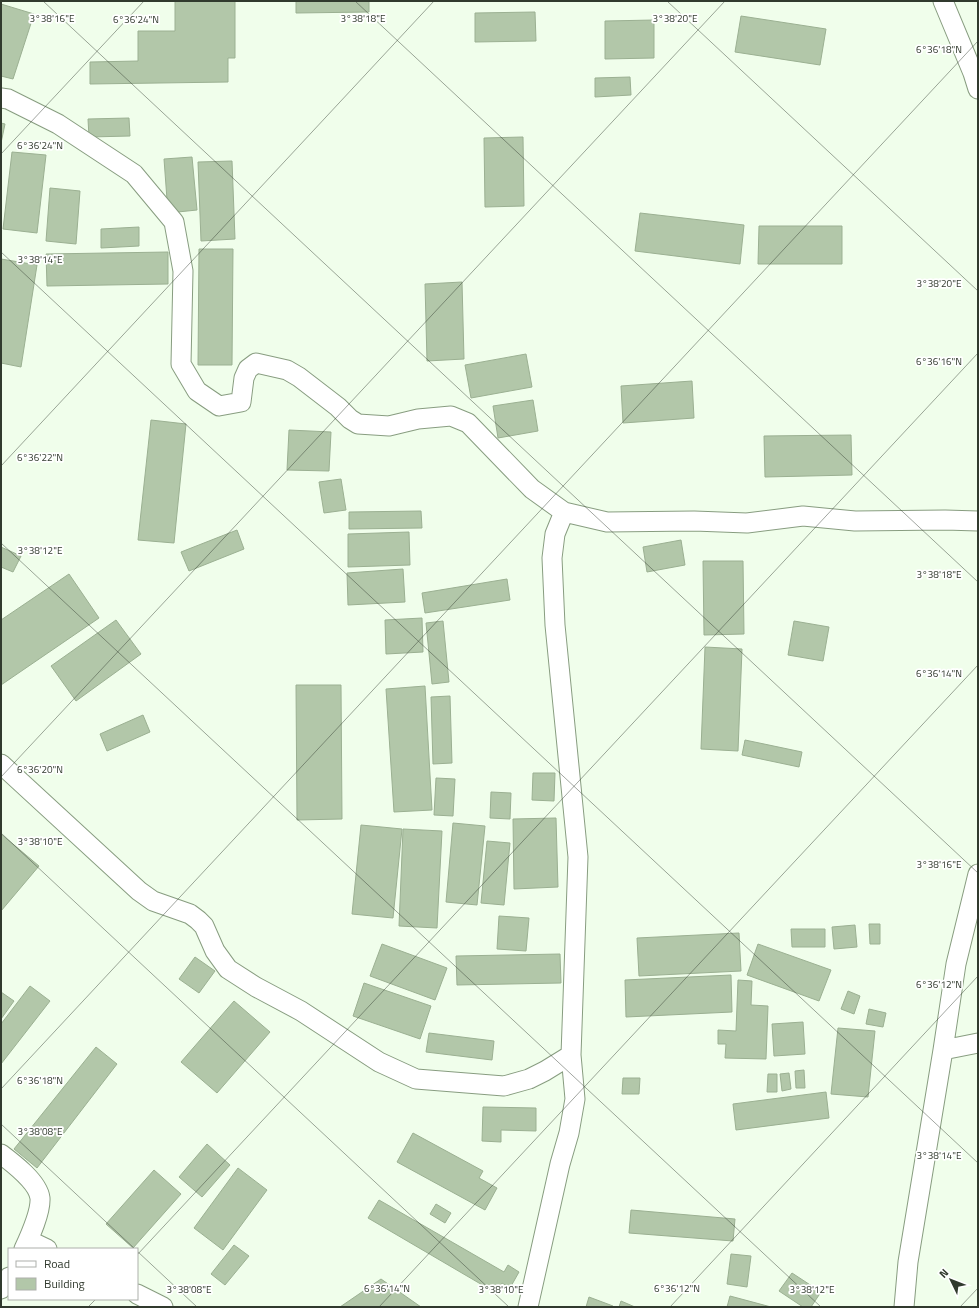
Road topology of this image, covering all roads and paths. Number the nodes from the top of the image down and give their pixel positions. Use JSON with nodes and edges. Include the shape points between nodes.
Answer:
{"nodes":[{"id":1,"x":943,"y":1,"type":"edge"},
{"id":2,"x":978,"y":89,"type":"edge"},
{"id":3,"x":1,"y":98,"type":"edge"},
{"id":4,"x":564,"y":512,"type":"junction"},
{"id":5,"x":978,"y":521,"type":"edge"},
{"id":6,"x":1,"y":764,"type":"edge"},
{"id":7,"x":978,"y":874,"type":"edge"},
{"id":8,"x":978,"y":1043,"type":"edge"},
{"id":9,"x":943,"y":1050,"type":"junction"},
{"id":10,"x":571,"y":1055,"type":"junction"},
{"id":11,"x":1,"y":1154,"type":"edge"},
{"id":12,"x":26,"y":1244,"type":"edge"},
{"id":13,"x":43,"y":1248,"type":"edge"},
{"id":14,"x":8,"y":1278,"type":"edge"},
{"id":15,"x":1,"y":1289,"type":"edge"},
{"id":16,"x":138,"y":1294,"type":"edge"},
{"id":17,"x":163,"y":1307,"type":"edge"},
{"id":18,"x":528,"y":1307,"type":"edge"},
{"id":19,"x":904,"y":1307,"type":"edge"}],
"edges":[{"from":1,"to":2,"type":"street"},
{"from":3,"to":4,"type":"street","via":[[58,124],[134,174],[174,222],[183,271],[181,364],[197,391],[219,406],[241,402],[244,378],[248,369],[256,363],[287,370],[299,377],[358,424],[389,426],[418,419],[451,416],[468,423],[532,489]]},
{"from":4,"to":5,"type":"street","via":[[607,522],[747,523],[803,516],[855,521]]},
{"from":4,"to":10,"type":"street","via":[[555,534],[552,558],[555,624],[578,857]]},
{"from":6,"to":10,"type":"street","via":[[139,891],[153,901],[190,914],[198,920],[204,926],[215,952],[228,969],[301,1011],[379,1062],[416,1079],[504,1086],[529,1079]]},
{"from":7,"to":9,"type":"street","via":[[956,964]]},
{"from":8,"to":9,"type":"street"},
{"from":9,"to":19,"type":"street","via":[[908,1262]]},
{"from":10,"to":18,"type":"street","via":[[575,1099]]},
{"from":11,"to":12,"type":"street","via":[[34,1185],[40,1197],[39,1209]]},
{"from":12,"to":13,"type":"street"},
{"from":14,"to":15,"type":"street"},
{"from":16,"to":17,"type":"street"}]}
